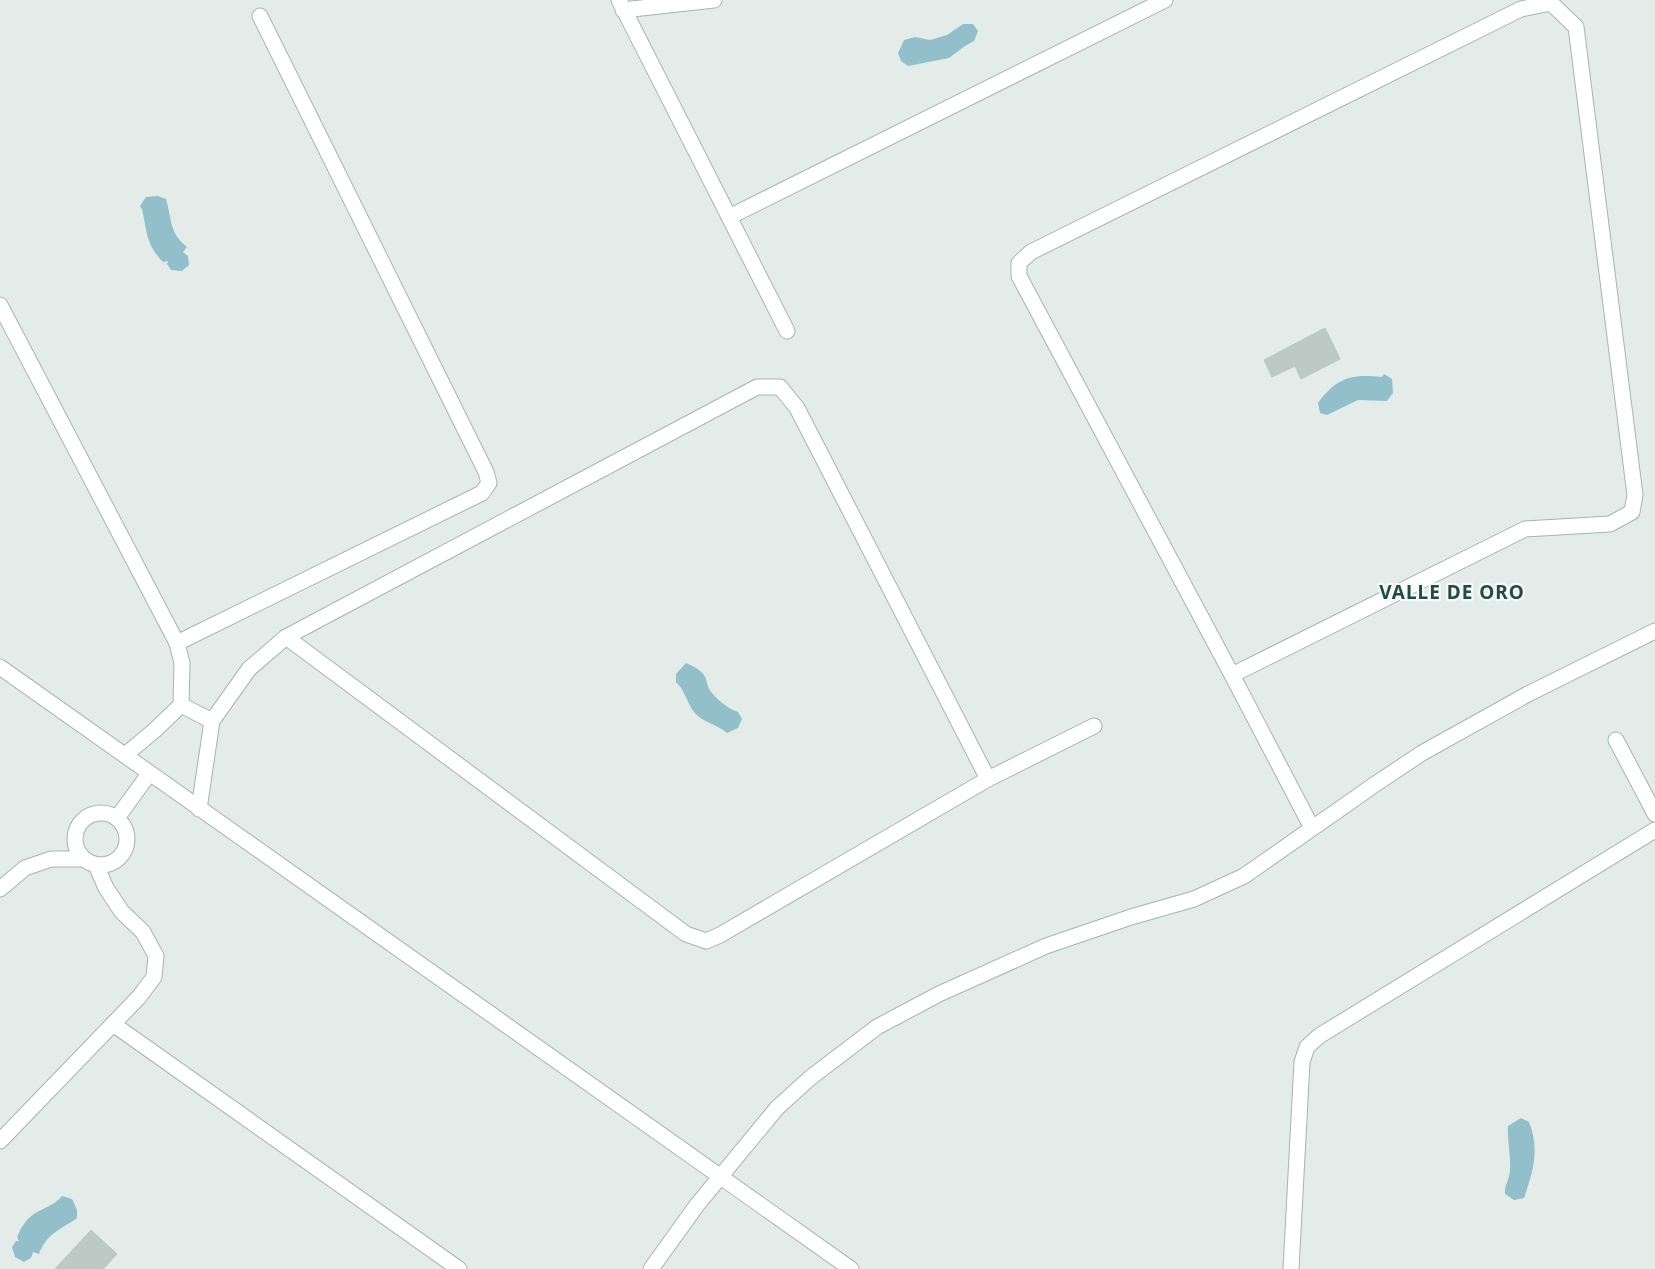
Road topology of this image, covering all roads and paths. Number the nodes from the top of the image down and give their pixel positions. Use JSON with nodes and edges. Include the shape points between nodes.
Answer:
{"nodes":[{"id":1,"x":714,"y":0,"type":"edge"},
{"id":2,"x":1165,"y":0,"type":"edge"},
{"id":3,"x":621,"y":5,"type":"edge"},
{"id":4,"x":260,"y":16,"type":"dead end"},
{"id":5,"x":729,"y":217,"type":"junction"},
{"id":6,"x":0,"y":305,"type":"edge"},
{"id":7,"x":787,"y":331,"type":"dead end"},
{"id":8,"x":1655,"y":631,"type":"edge"},
{"id":9,"x":286,"y":637,"type":"junction"},
{"id":10,"x":177,"y":643,"type":"junction"},
{"id":11,"x":0,"y":667,"type":"edge"},
{"id":12,"x":1232,"y":675,"type":"junction"},
{"id":13,"x":181,"y":705,"type":"junction"},
{"id":14,"x":212,"y":721,"type":"junction"},
{"id":15,"x":1094,"y":726,"type":"dead end"},
{"id":16,"x":1616,"y":740,"type":"dead end"},
{"id":17,"x":125,"y":755,"type":"junction"},
{"id":18,"x":149,"y":774,"type":"junction"},
{"id":19,"x":988,"y":779,"type":"junction"},
{"id":20,"x":199,"y":809,"type":"junction"},
{"id":21,"x":1655,"y":814,"type":"edge"},
{"id":22,"x":117,"y":818,"type":"junction"},
{"id":23,"x":1312,"y":828,"type":"junction"},
{"id":24,"x":1655,"y":830,"type":"edge"},
{"id":25,"x":90,"y":862,"type":"junction"},
{"id":26,"x":0,"y":889,"type":"edge"},
{"id":27,"x":113,"y":1024,"type":"junction"},
{"id":28,"x":0,"y":1141,"type":"edge"},
{"id":29,"x":720,"y":1176,"type":"junction"},
{"id":30,"x":450,"y":1266,"type":"edge"},
{"id":31,"x":651,"y":1269,"type":"edge"},
{"id":32,"x":851,"y":1269,"type":"edge"},
{"id":33,"x":1291,"y":1269,"type":"edge"}],
"edges":[{"from":1,"to":3,"type":"street"},
{"from":2,"to":5,"type":"street"},
{"from":3,"to":5,"type":"street"},
{"from":4,"to":10,"type":"street","via":[[490,483],[482,493]]},
{"from":5,"to":7,"type":"street"},
{"from":6,"to":10,"type":"street"},
{"from":8,"to":23,"type":"street","via":[[1528,694],[1422,753]]},
{"from":9,"to":14,"type":"street","via":[[250,669]]},
{"from":9,"to":19,"type":"street","via":[[686,934],[706,941]]},
{"from":9,"to":19,"type":"street","via":[[757,387],[780,387],[797,408]]},
{"from":10,"to":13,"type":"street","via":[[182,663]]},
{"from":11,"to":17,"type":"street"},
{"from":12,"to":12,"type":"street","via":[[1525,529],[1610,524],[1632,512],[1635,495],[1576,26],[1551,3],[1512,14],[1031,252],[1019,263],[1019,276]]},
{"from":12,"to":23,"type":"street"},
{"from":13,"to":14,"type":"street"},
{"from":13,"to":17,"type":"street"},
{"from":14,"to":20,"type":"street"},
{"from":15,"to":19,"type":"street"},
{"from":16,"to":21,"type":"street"},
{"from":17,"to":18,"type":"street"},
{"from":18,"to":20,"type":"street"},
{"from":18,"to":22,"type":"street"},
{"from":20,"to":29,"type":"street"},
{"from":22,"to":25,"type":"street","via":[[128,835],[123,854],[116,862],[106,865]]},
{"from":22,"to":25,"type":"street","via":[[109,814],[92,814],[78,826],[75,843],[78,851]]},
{"from":23,"to":29,"type":"street","via":[[1244,876],[1194,899],[1131,916],[1046,946],[939,994],[877,1027],[810,1078],[777,1108]]},
{"from":24,"to":33,"type":"street","via":[[1319,1036],[1307,1048],[1302,1062]]},
{"from":25,"to":26,"type":"street","via":[[51,859],[25,868]]},
{"from":25,"to":27,"type":"street","via":[[122,912],[143,932],[156,956],[154,977]]},
{"from":27,"to":28,"type":"street"},
{"from":27,"to":30,"type":"street"},
{"from":29,"to":31,"type":"street"},
{"from":29,"to":32,"type":"street"}]}
